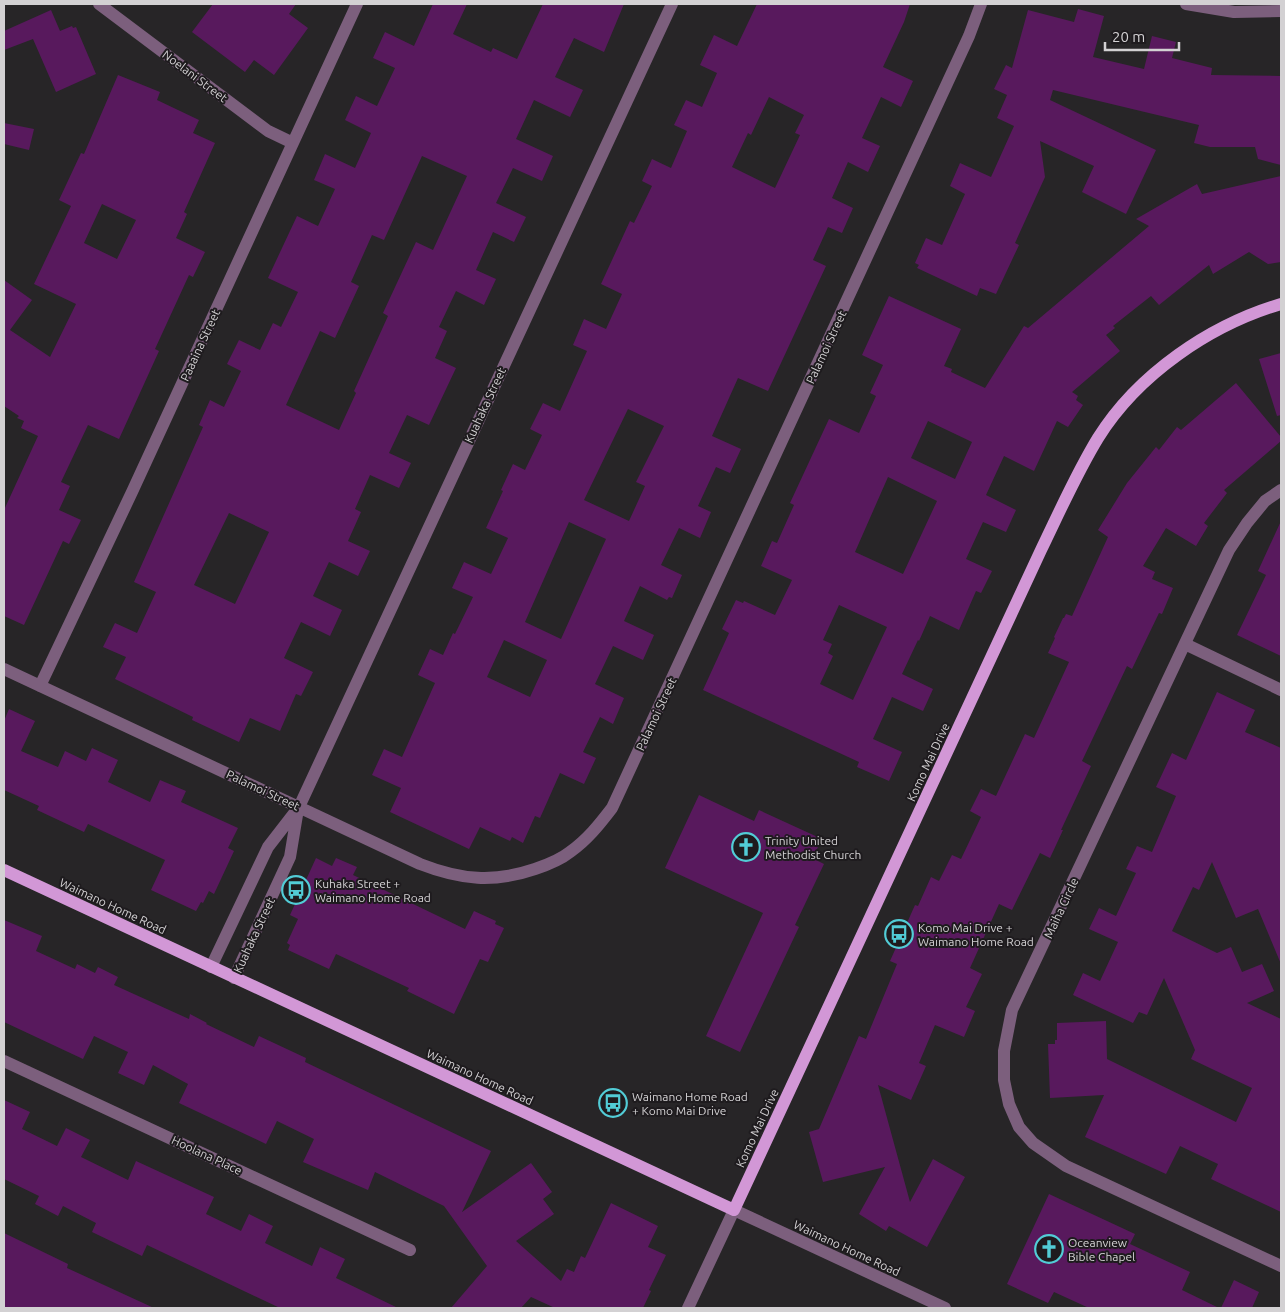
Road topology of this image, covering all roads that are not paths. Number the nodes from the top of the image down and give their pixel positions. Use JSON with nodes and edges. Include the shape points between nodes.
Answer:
{"nodes":[{"id":1,"x":99,"y":4,"type":"edge"},
{"id":2,"x":357,"y":4,"type":"edge"},
{"id":3,"x":672,"y":4,"type":"edge"},
{"id":4,"x":981,"y":4,"type":"edge"},
{"id":5,"x":1186,"y":4,"type":"edge"},
{"id":6,"x":1281,"y":11,"type":"edge"},
{"id":7,"x":293,"y":143,"type":"junction"},
{"id":8,"x":1281,"y":304,"type":"edge"},
{"id":9,"x":1281,"y":490,"type":"edge"},
{"id":10,"x":1185,"y":644,"type":"junction"},
{"id":11,"x":4,"y":669,"type":"edge"},
{"id":12,"x":40,"y":686,"type":"junction"},
{"id":13,"x":1281,"y":690,"type":"edge"},
{"id":14,"x":298,"y":807,"type":"junction"},
{"id":15,"x":4,"y":870,"type":"edge"},
{"id":16,"x":211,"y":967,"type":"junction"},
{"id":17,"x":234,"y":978,"type":"junction"},
{"id":18,"x":4,"y":1061,"type":"edge"},
{"id":19,"x":734,"y":1210,"type":"junction"},
{"id":20,"x":410,"y":1250,"type":"dead end"},
{"id":21,"x":1281,"y":1266,"type":"edge"},
{"id":22,"x":688,"y":1308,"type":"edge"},
{"id":23,"x":945,"y":1308,"type":"edge"}],
"edges":[{"from":1,"to":7,"type":"street","name":"Noelani Street","via":[[268,131]]},
{"from":2,"to":7,"type":"street","name":"Paaaina Street"},
{"from":3,"to":14,"type":"street","name":"Kuahaka Street"},
{"from":4,"to":14,"type":"street","name":"Palamoi Street","via":[[656,716],[612,808],[596,829],[568,853],[544,866],[517,875],[467,878],[420,864]]},
{"from":5,"to":6,"type":"street","via":[[1234,12]]},
{"from":7,"to":12,"type":"street","name":"Paaaina Street"},
{"from":8,"to":19,"type":"main road","name":"Komo Mai Drive","via":[[1241,318],[1190,346],[1148,379],[1099,437],[1058,515]]},
{"from":9,"to":10,"type":"street","name":"Maiha Circle","via":[[1265,501],[1229,550]]},
{"from":10,"to":13,"type":"street"},
{"from":10,"to":21,"type":"street","name":"Maiha Circle","via":[[1012,1010],[1004,1051],[1004,1080],[1009,1104],[1019,1127],[1033,1143],[1066,1166]]},
{"from":11,"to":12,"type":"street","name":"Palamoi Street"},
{"from":12,"to":14,"type":"street","name":"Palamoi Street"},
{"from":14,"to":16,"type":"street","name":"Kuahaka Street","via":[[268,847]]},
{"from":14,"to":17,"type":"street","name":"Kuahaka Street","via":[[290,857]]},
{"from":15,"to":16,"type":"main road","name":"Waimano Home Road"},
{"from":16,"to":17,"type":"main road","name":"Waimano Home Road"},
{"from":17,"to":19,"type":"main road","name":"Waimano Home Road"},
{"from":18,"to":20,"type":"street","name":"Hoolana Place"},
{"from":19,"to":22,"type":"street","name":"Komo Mai Drive"},
{"from":19,"to":23,"type":"street","name":"Waimano Home Road"}]}
